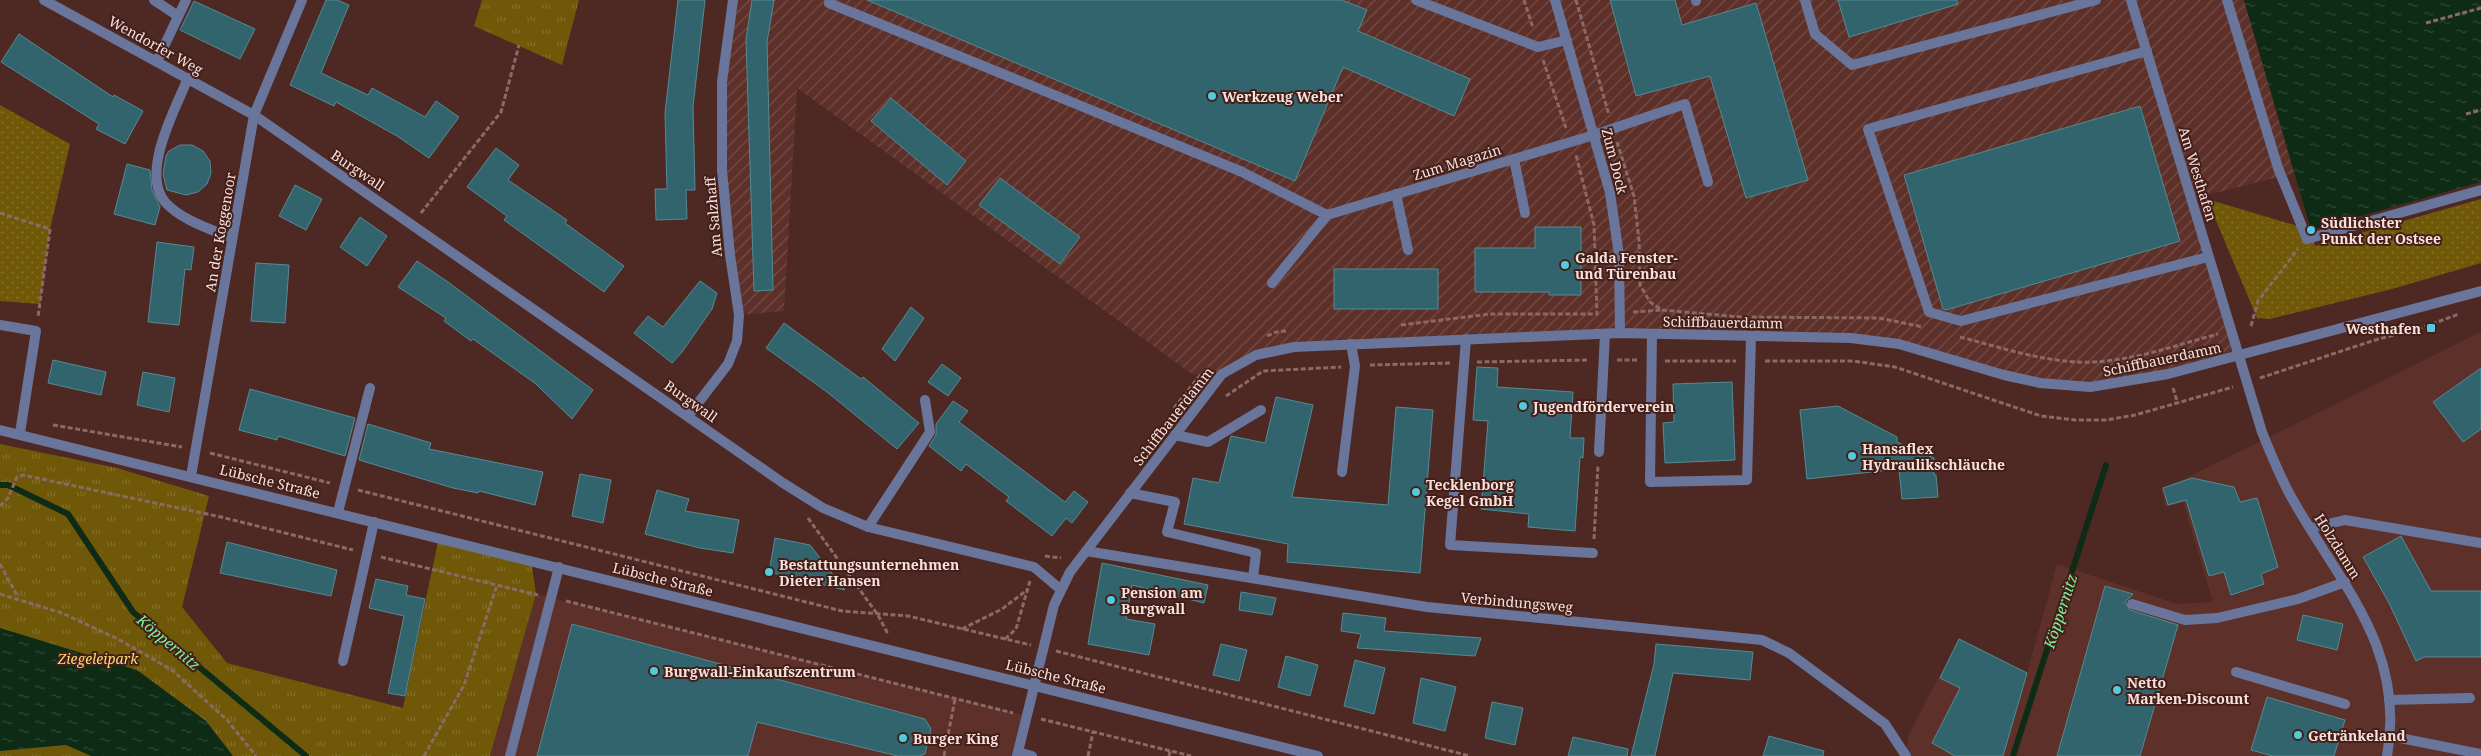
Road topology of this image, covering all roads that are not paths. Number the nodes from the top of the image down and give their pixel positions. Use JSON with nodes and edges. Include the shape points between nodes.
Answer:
{"nodes":[{"id":1,"x":44,"y":0,"type":"edge"},
{"id":2,"x":154,"y":0,"type":"edge"},
{"id":3,"x":186,"y":0,"type":"edge"},
{"id":4,"x":302,"y":0,"type":"edge"},
{"id":5,"x":733,"y":0,"type":"edge"},
{"id":6,"x":830,"y":0,"type":"edge"},
{"id":7,"x":1416,"y":0,"type":"edge"},
{"id":8,"x":1555,"y":0,"type":"edge"},
{"id":9,"x":1805,"y":0,"type":"edge"},
{"id":10,"x":2096,"y":0,"type":"edge"},
{"id":11,"x":2131,"y":0,"type":"edge"},
{"id":12,"x":2227,"y":0,"type":"edge"},
{"id":13,"x":178,"y":16,"type":"junction"},
{"id":14,"x":1567,"y":40,"type":"junction"},
{"id":15,"x":2146,"y":52,"type":"junction"},
{"id":16,"x":157,"y":61,"type":"junction"},
{"id":17,"x":188,"y":78,"type":"junction"},
{"id":18,"x":254,"y":115,"type":"junction"},
{"id":19,"x":1594,"y":135,"type":"junction"},
{"id":20,"x":1514,"y":159,"type":"junction"},
{"id":21,"x":1708,"y":182,"type":"dead end"},
{"id":22,"x":2481,"y":190,"type":"edge"},
{"id":23,"x":1396,"y":194,"type":"junction"},
{"id":24,"x":1525,"y":213,"type":"dead end"},
{"id":25,"x":1327,"y":215,"type":"junction"},
{"id":26,"x":232,"y":238,"type":"junction"},
{"id":27,"x":1408,"y":250,"type":"dead end"},
{"id":28,"x":2208,"y":257,"type":"junction"},
{"id":29,"x":1272,"y":283,"type":"dead end"},
{"id":30,"x":2481,"y":291,"type":"edge"},
{"id":31,"x":0,"y":325,"type":"edge"},
{"id":32,"x":1620,"y":333,"type":"junction"},
{"id":33,"x":1605,"y":334,"type":"junction"},
{"id":34,"x":1652,"y":334,"type":"junction"},
{"id":35,"x":1751,"y":337,"type":"junction"},
{"id":36,"x":1466,"y":339,"type":"junction"},
{"id":37,"x":1351,"y":344,"type":"junction"},
{"id":38,"x":2238,"y":356,"type":"junction"},
{"id":39,"x":370,"y":388,"type":"dead end"},
{"id":40,"x":925,"y":400,"type":"dead end"},
{"id":41,"x":1261,"y":410,"type":"dead end"},
{"id":42,"x":688,"y":416,"type":"junction"},
{"id":43,"x":0,"y":430,"type":"edge"},
{"id":44,"x":20,"y":434,"type":"junction"},
{"id":45,"x":1175,"y":435,"type":"junction"},
{"id":46,"x":1599,"y":452,"type":"road end"},
{"id":47,"x":1342,"y":472,"type":"dead end"},
{"id":48,"x":191,"y":476,"type":"junction"},
{"id":49,"x":1130,"y":493,"type":"junction"},
{"id":50,"x":338,"y":512,"type":"junction"},
{"id":51,"x":374,"y":522,"type":"junction"},
{"id":52,"x":868,"y":527,"type":"junction"},
{"id":53,"x":2311,"y":528,"type":"junction"},
{"id":54,"x":2481,"y":543,"type":"edge"},
{"id":55,"x":1086,"y":551,"type":"junction"},
{"id":56,"x":1593,"y":554,"type":"road end"},
{"id":57,"x":559,"y":567,"type":"junction"},
{"id":58,"x":1253,"y":578,"type":"junction"},
{"id":59,"x":2345,"y":582,"type":"junction"},
{"id":60,"x":1060,"y":589,"type":"junction"},
{"id":61,"x":2132,"y":604,"type":"dead end"},
{"id":62,"x":343,"y":661,"type":"dead end"},
{"id":63,"x":2236,"y":672,"type":"dead end"},
{"id":64,"x":1033,"y":685,"type":"junction"},
{"id":65,"x":2470,"y":698,"type":"dead end"},
{"id":66,"x":2389,"y":700,"type":"junction"},
{"id":67,"x":2345,"y":704,"type":"dead end"},
{"id":68,"x":2390,"y":736,"type":"junction"},
{"id":69,"x":1017,"y":754,"type":"edge"},
{"id":70,"x":2481,"y":754,"type":"edge"},
{"id":71,"x":510,"y":756,"type":"edge"},
{"id":72,"x":1032,"y":756,"type":"edge"},
{"id":73,"x":1318,"y":756,"type":"edge"},
{"id":74,"x":1906,"y":756,"type":"edge"},
{"id":75,"x":2387,"y":756,"type":"edge"}],
"edges":[{"from":1,"to":16,"type":"street","name":"Wendorfer Weg"},
{"from":2,"to":13,"type":"street"},
{"from":3,"to":13,"type":"street"},
{"from":4,"to":18,"type":"street","name":"An der Koggenoor"},
{"from":5,"to":42,"type":"street","name":"Am Salzhaff","via":[[722,82],[722,170],[739,315],[737,341],[728,364]]},
{"from":6,"to":25,"type":"street","via":[[829,3],[1240,171]]},
{"from":7,"to":14,"type":"street","via":[[1538,47]]},
{"from":8,"to":14,"type":"street","name":"Zum Dock"},
{"from":9,"to":10,"type":"street","via":[[1815,34],[1852,65]]},
{"from":11,"to":15,"type":"street","name":"Am Westhafen"},
{"from":12,"to":22,"type":"street","via":[[2278,168],[2307,239]]},
{"from":13,"to":16,"type":"street"},
{"from":14,"to":19,"type":"street","name":"Zum Dock"},
{"from":15,"to":28,"type":"street","name":"Am Westhafen"},
{"from":15,"to":28,"type":"street","via":[[1868,129],[1928,312],[1961,321]]},
{"from":16,"to":17,"type":"street","name":"Wendorfer Weg"},
{"from":17,"to":18,"type":"street","name":"Wendorfer Weg"},
{"from":17,"to":26,"type":"street","via":[[157,156],[156,179],[164,201],[188,219]]},
{"from":18,"to":26,"type":"street","name":"An der Koggenoor"},
{"from":18,"to":42,"type":"street","name":"Burgwall"},
{"from":19,"to":20,"type":"street","name":"Zum Magazin"},
{"from":19,"to":21,"type":"street","name":"Zum Magazin","via":[[1685,104]]},
{"from":19,"to":32,"type":"street","name":"Zum Dock","via":[[1610,192],[1619,255]]},
{"from":20,"to":23,"type":"street","name":"Zum Magazin"},
{"from":20,"to":24,"type":"street"},
{"from":23,"to":25,"type":"street","name":"Zum Magazin"},
{"from":23,"to":27,"type":"street"},
{"from":25,"to":29,"type":"street"},
{"from":26,"to":48,"type":"street","name":"An der Koggenoor"},
{"from":28,"to":38,"type":"street","name":"Am Westhafen"},
{"from":30,"to":38,"type":"street","name":"Schiffbauerdamm"},
{"from":31,"to":44,"type":"street","via":[[36,331]]},
{"from":32,"to":33,"type":"street","name":"Schiffbauerdamm"},
{"from":32,"to":34,"type":"street","name":"Schiffbauerdamm"},
{"from":33,"to":36,"type":"street","name":"Schiffbauerdamm"},
{"from":33,"to":46,"type":"street"},
{"from":34,"to":35,"type":"street","name":"Schiffbauerdamm"},
{"from":34,"to":35,"type":"street","via":[[1650,482],[1748,480]]},
{"from":35,"to":38,"type":"street","name":"Schiffbauerdamm","via":[[1851,338],[1899,344],[2004,375],[2090,387],[2132,381]]},
{"from":36,"to":37,"type":"street","name":"Schiffbauerdamm"},
{"from":36,"to":56,"type":"street","via":[[1450,545]]},
{"from":37,"to":45,"type":"street","name":"Schiffbauerdamm","via":[[1294,347],[1256,355],[1222,374]]},
{"from":37,"to":47,"type":"street","via":[[1355,366]]},
{"from":38,"to":53,"type":"street","name":"Holzdamm","via":[[2262,432],[2284,483]]},
{"from":39,"to":50,"type":"street"},
{"from":40,"to":52,"type":"street","via":[[930,432]]},
{"from":41,"to":45,"type":"street","via":[[1208,442]]},
{"from":42,"to":52,"type":"street","name":"Burgwall","via":[[823,508]]},
{"from":43,"to":44,"type":"street","name":"Lübsche Straße"},
{"from":44,"to":48,"type":"street","name":"Lübsche Straße"},
{"from":45,"to":49,"type":"street","name":"Schiffbauerdamm"},
{"from":48,"to":50,"type":"street","name":"Lübsche Straße"},
{"from":49,"to":55,"type":"street","name":"Schiffbauerdamm"},
{"from":49,"to":58,"type":"street","via":[[1175,502],[1167,532],[1256,553]]},
{"from":50,"to":51,"type":"street","name":"Lübsche Straße"},
{"from":51,"to":57,"type":"street","name":"Lübsche Straße"},
{"from":51,"to":62,"type":"street"},
{"from":52,"to":60,"type":"street","name":"Burgwall","via":[[1034,567]]},
{"from":53,"to":54,"type":"street","via":[[2345,520]]},
{"from":53,"to":59,"type":"street","name":"Holzdamm"},
{"from":55,"to":58,"type":"street","name":"Verbindungsweg"},
{"from":55,"to":60,"type":"street","name":"Schiffbauerdamm"},
{"from":57,"to":64,"type":"street","name":"Lübsche Straße"},
{"from":57,"to":71,"type":"street"},
{"from":58,"to":74,"type":"street","name":"Verbindungsweg","via":[[1427,608],[1762,640],[1789,653],[1884,724]]},
{"from":59,"to":61,"type":"street","via":[[2298,599],[2217,618],[2185,620]]},
{"from":59,"to":66,"type":"street","name":"Holzdamm","via":[[2372,634],[2383,666]]},
{"from":60,"to":64,"type":"street"},
{"from":63,"to":67,"type":"street"},
{"from":64,"to":69,"type":"street"},
{"from":64,"to":73,"type":"street","name":"Lübsche Straße"},
{"from":65,"to":66,"type":"street"},
{"from":66,"to":68,"type":"street","name":"Holzdamm"},
{"from":68,"to":70,"type":"street"},
{"from":68,"to":75,"type":"street","name":"Holzdamm"},
{"from":69,"to":72,"type":"street"}]}
